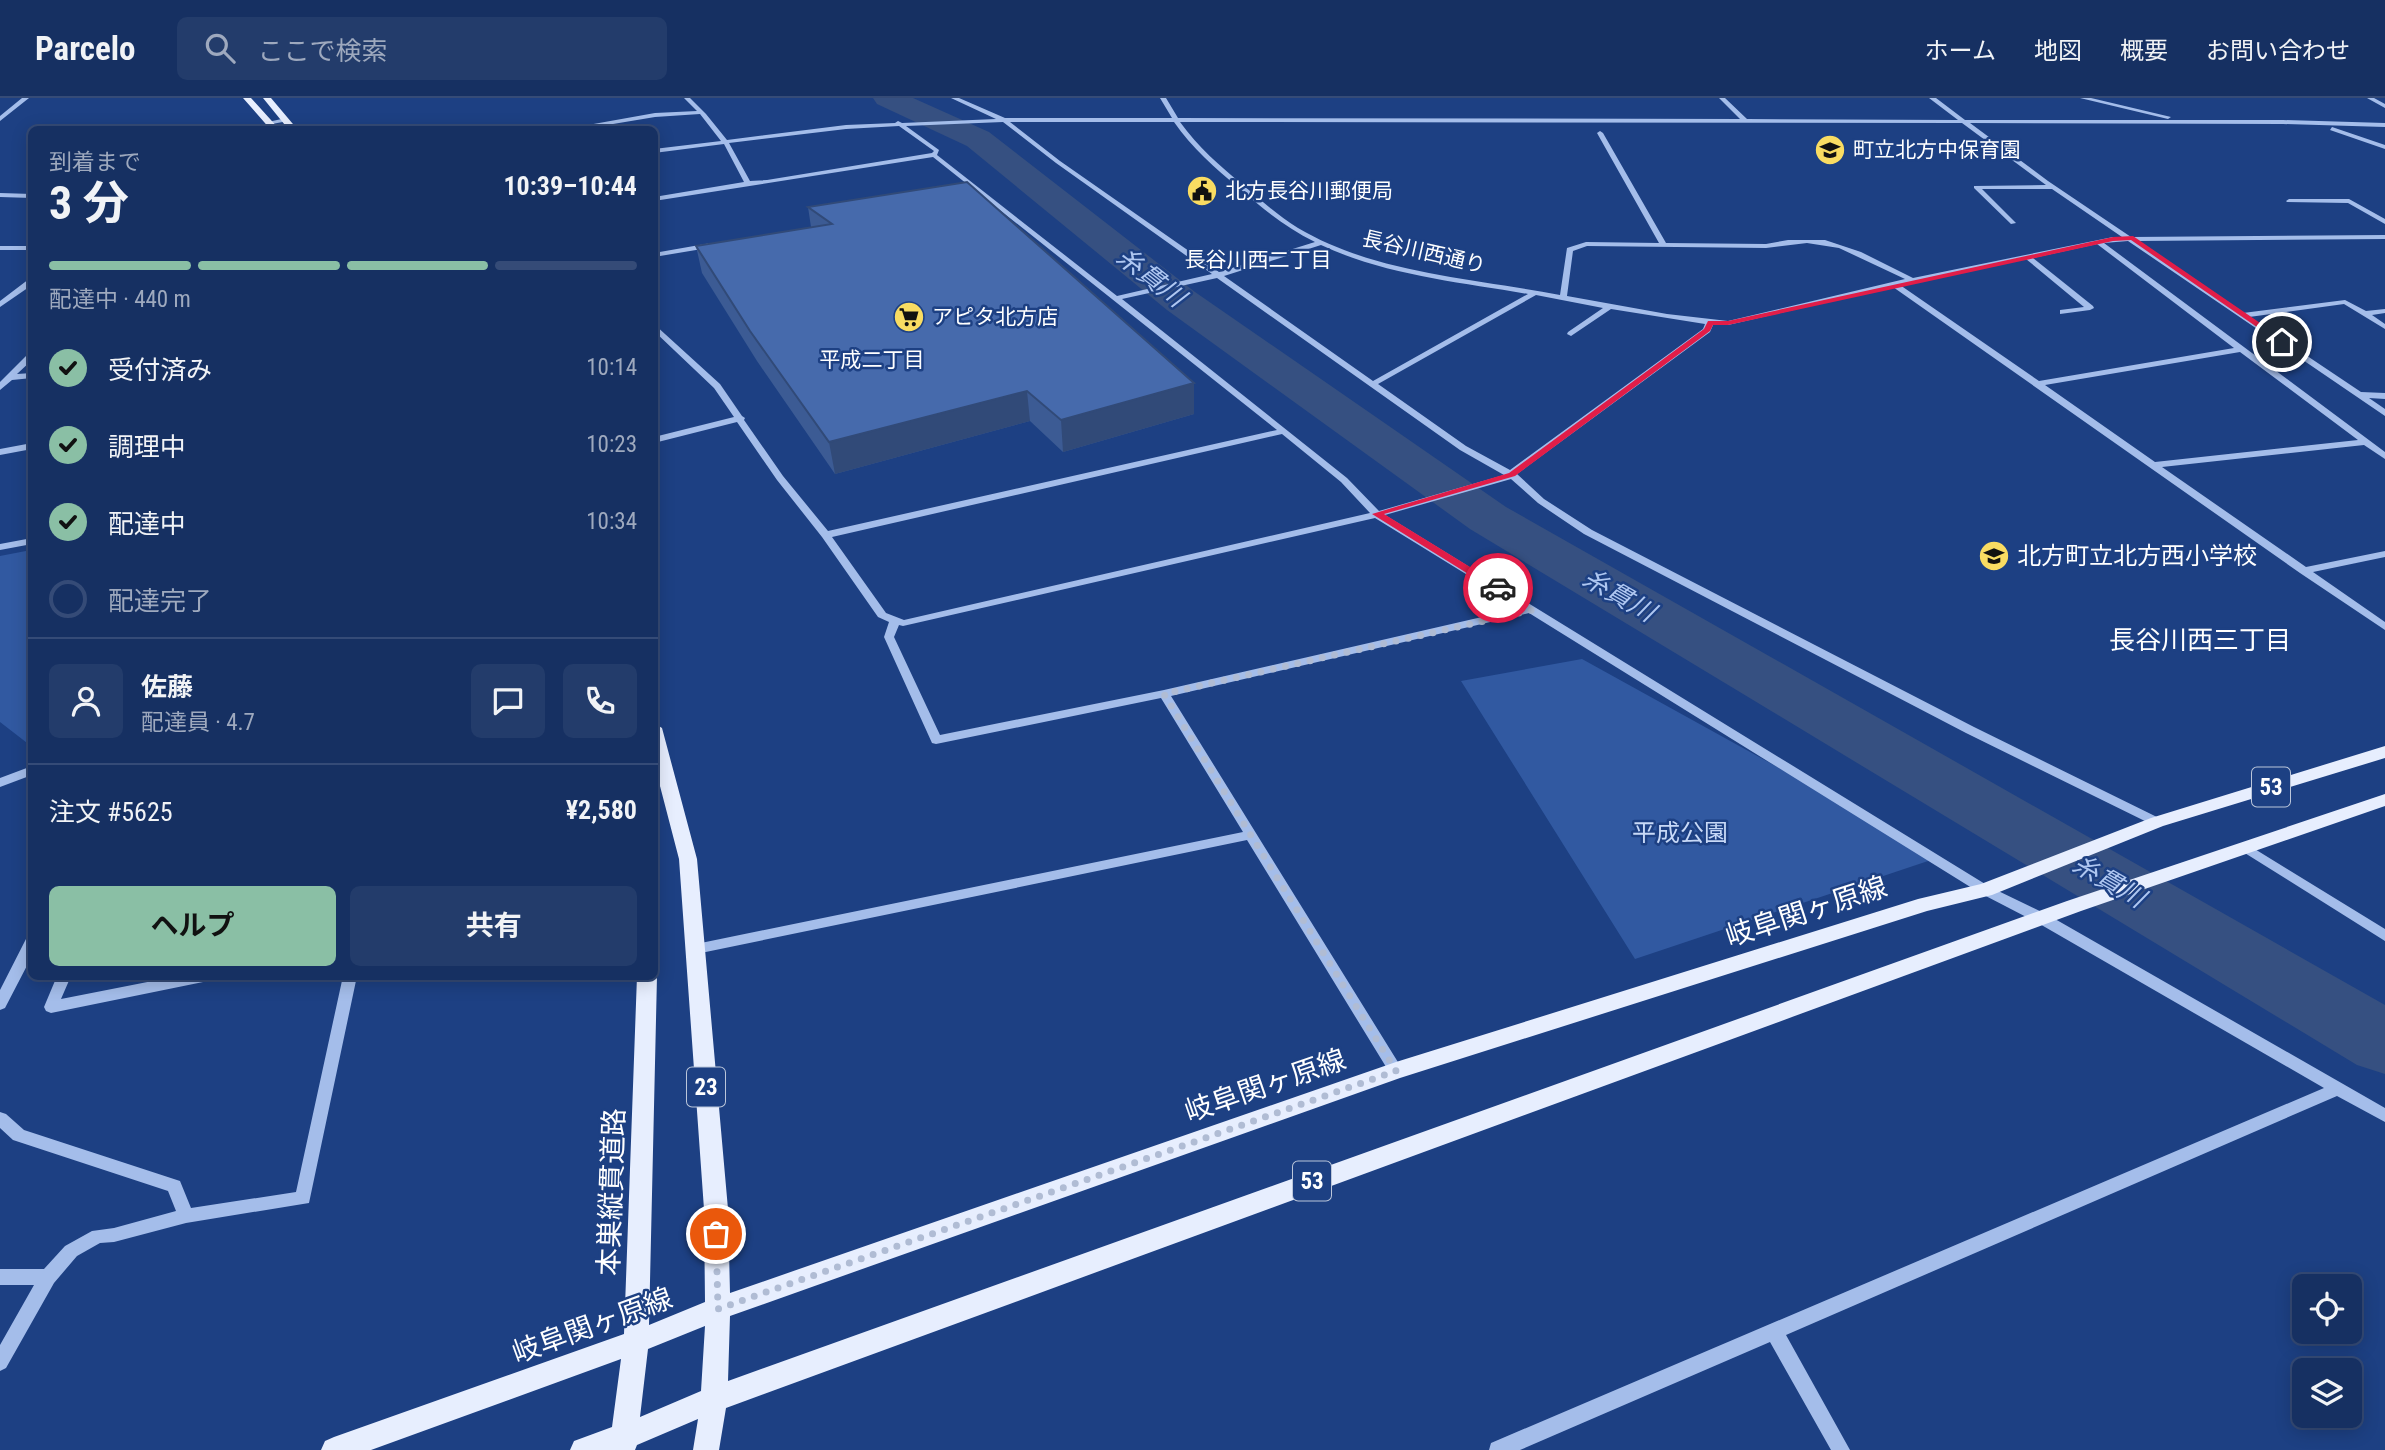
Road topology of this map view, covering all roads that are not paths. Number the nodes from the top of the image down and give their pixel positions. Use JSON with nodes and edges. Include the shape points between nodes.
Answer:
{"nodes":[{"id":1,"x":26,"y":98,"type":"edge"},
{"id":2,"x":247,"y":98,"type":"edge"},
{"id":3,"x":267,"y":98,"type":"edge"},
{"id":4,"x":687,"y":98,"type":"edge"},
{"id":5,"x":954,"y":98,"type":"edge"},
{"id":6,"x":1163,"y":98,"type":"edge"},
{"id":7,"x":1722,"y":98,"type":"edge"},
{"id":8,"x":1932,"y":98,"type":"edge"},
{"id":9,"x":2083,"y":98,"type":"edge"},
{"id":10,"x":2370,"y":98,"type":"edge"},
{"id":11,"x":2385,"y":106,"type":"edge"},
{"id":12,"x":701,"y":112,"type":"junction"},
{"id":13,"x":0,"y":119,"type":"edge"},
{"id":14,"x":286,"y":120,"type":"junction"},
{"id":15,"x":1004,"y":120,"type":"junction"},
{"id":16,"x":1175,"y":120,"type":"junction"},
{"id":17,"x":1746,"y":122,"type":"junction"},
{"id":18,"x":2179,"y":122,"type":"junction"},
{"id":19,"x":898,"y":123,"type":"junction"},
{"id":20,"x":1965,"y":123,"type":"junction"},
{"id":21,"x":2104,"y":123,"type":"junction"},
{"id":22,"x":2317,"y":125,"type":"junction"},
{"id":23,"x":2385,"y":125,"type":"edge"},
{"id":24,"x":273,"y":126,"type":"edge"},
{"id":25,"x":291,"y":126,"type":"edge"},
{"id":26,"x":588,"y":126,"type":"edge"},
{"id":27,"x":1600,"y":133,"type":"dead end"},
{"id":28,"x":723,"y":141,"type":"junction"},
{"id":29,"x":2385,"y":147,"type":"edge"},
{"id":30,"x":658,"y":150,"type":"edge"},
{"id":31,"x":934,"y":155,"type":"junction"},
{"id":32,"x":748,"y":183,"type":"junction"},
{"id":33,"x":2054,"y":187,"type":"junction"},
{"id":34,"x":0,"y":195,"type":"edge"},
{"id":35,"x":28,"y":196,"type":"edge"},
{"id":36,"x":987,"y":196,"type":"junction"},
{"id":37,"x":658,"y":198,"type":"edge"},
{"id":38,"x":974,"y":198,"type":"edge"},
{"id":39,"x":2289,"y":201,"type":"dead end"},
{"id":40,"x":2385,"y":222,"type":"edge"},
{"id":41,"x":2013,"y":223,"type":"dead end"},
{"id":42,"x":2385,"y":237,"type":"edge"},
{"id":43,"x":2133,"y":238,"type":"junction"},
{"id":44,"x":1322,"y":242,"type":"junction"},
{"id":45,"x":721,"y":243,"type":"edge"},
{"id":46,"x":2098,"y":243,"type":"junction"},
{"id":47,"x":1664,"y":245,"type":"junction"},
{"id":48,"x":0,"y":248,"type":"edge"},
{"id":49,"x":28,"y":248,"type":"edge"},
{"id":50,"x":658,"y":254,"type":"edge"},
{"id":51,"x":2027,"y":257,"type":"junction"},
{"id":52,"x":1213,"y":276,"type":"junction"},
{"id":53,"x":1912,"y":281,"type":"junction"},
{"id":54,"x":28,"y":284,"type":"edge"},
{"id":55,"x":1894,"y":284,"type":"junction"},
{"id":56,"x":1534,"y":293,"type":"junction"},
{"id":57,"x":1123,"y":297,"type":"junction"},
{"id":58,"x":1563,"y":298,"type":"junction"},
{"id":59,"x":0,"y":304,"type":"edge"},
{"id":60,"x":1611,"y":306,"type":"junction"},
{"id":61,"x":2385,"y":311,"type":"edge"},
{"id":62,"x":2063,"y":312,"type":"dead end"},
{"id":63,"x":2364,"y":314,"type":"junction"},
{"id":64,"x":2243,"y":315,"type":"junction"},
{"id":65,"x":1710,"y":322,"type":"junction"},
{"id":66,"x":2385,"y":327,"type":"edge"},
{"id":67,"x":658,"y":330,"type":"edge"},
{"id":68,"x":1571,"y":334,"type":"dead end"},
{"id":69,"x":2240,"y":349,"type":"junction"},
{"id":70,"x":28,"y":359,"type":"edge"},
{"id":71,"x":28,"y":376,"type":"edge"},
{"id":72,"x":9,"y":378,"type":"junction"},
{"id":73,"x":1373,"y":384,"type":"junction"},
{"id":74,"x":2037,"y":384,"type":"junction"},
{"id":75,"x":0,"y":387,"type":"edge"},
{"id":76,"x":2360,"y":395,"type":"junction"},
{"id":77,"x":2385,"y":396,"type":"edge"},
{"id":78,"x":2385,"y":413,"type":"edge"},
{"id":79,"x":741,"y":418,"type":"junction"},
{"id":80,"x":1284,"y":431,"type":"junction"},
{"id":81,"x":658,"y":439,"type":"edge"},
{"id":82,"x":2367,"y":442,"type":"junction"},
{"id":83,"x":28,"y":447,"type":"edge"},
{"id":84,"x":0,"y":452,"type":"edge"},
{"id":85,"x":2385,"y":456,"type":"edge"},
{"id":86,"x":2153,"y":465,"type":"junction"},
{"id":87,"x":1510,"y":476,"type":"junction"},
{"id":88,"x":1376,"y":514,"type":"junction"},
{"id":89,"x":826,"y":535,"type":"junction"},
{"id":90,"x":28,"y":542,"type":"edge"},
{"id":91,"x":0,"y":547,"type":"edge"},
{"id":92,"x":2385,"y":554,"type":"edge"},
{"id":93,"x":2304,"y":571,"type":"junction"},
{"id":94,"x":1532,"y":610,"type":"junction"},
{"id":95,"x":895,"y":621,"type":"junction"},
{"id":96,"x":2385,"y":627,"type":"edge"},
{"id":97,"x":1164,"y":694,"type":"junction"},
{"id":98,"x":658,"y":743,"type":"edge"},
{"id":99,"x":2385,"y":752,"type":"edge"},
{"id":100,"x":28,"y":772,"type":"edge"},
{"id":101,"x":0,"y":783,"type":"edge"},
{"id":102,"x":2385,"y":800,"type":"edge"},
{"id":103,"x":2150,"y":824,"type":"junction"},
{"id":104,"x":1251,"y":835,"type":"junction"},
{"id":105,"x":2245,"y":847,"type":"junction"},
{"id":106,"x":1985,"y":890,"type":"junction"},
{"id":107,"x":2043,"y":919,"type":"junction"},
{"id":108,"x":2385,"y":936,"type":"edge"},
{"id":109,"x":28,"y":949,"type":"edge"},
{"id":110,"x":696,"y":949,"type":"junction"},
{"id":111,"x":62,"y":980,"type":"edge"},
{"id":112,"x":188,"y":980,"type":"edge"},
{"id":113,"x":349,"y":980,"type":"edge"},
{"id":114,"x":647,"y":980,"type":"edge"},
{"id":115,"x":0,"y":1004,"type":"edge"},
{"id":116,"x":1396,"y":1071,"type":"junction"},
{"id":117,"x":2338,"y":1089,"type":"junction"},
{"id":118,"x":2385,"y":1116,"type":"edge"},
{"id":119,"x":0,"y":1119,"type":"edge"},
{"id":120,"x":186,"y":1216,"type":"junction"},
{"id":121,"x":0,"y":1277,"type":"edge"},
{"id":122,"x":48,"y":1277,"type":"junction"},
{"id":123,"x":718,"y":1309,"type":"junction"},
{"id":124,"x":1774,"y":1331,"type":"junction"},
{"id":125,"x":636,"y":1342,"type":"junction"},
{"id":126,"x":0,"y":1362,"type":"edge"},
{"id":127,"x":714,"y":1399,"type":"junction"},
{"id":128,"x":624,"y":1444,"type":"edge"},
{"id":129,"x":334,"y":1450,"type":"edge"},
{"id":130,"x":583,"y":1450,"type":"edge"},
{"id":131,"x":706,"y":1450,"type":"edge"},
{"id":132,"x":1498,"y":1450,"type":"edge"},
{"id":133,"x":1840,"y":1450,"type":"edge"}],
"edges":[{"from":1,"to":13,"type":"street"},
{"from":2,"to":24,"type":"main road"},
{"from":3,"to":14,"type":"main road"},
{"from":4,"to":12,"type":"street"},
{"from":5,"to":15,"type":"street"},
{"from":6,"to":16,"type":"street","name":"長谷川西通り"},
{"from":7,"to":17,"type":"street"},
{"from":8,"to":20,"type":"street"},
{"from":9,"to":18,"type":"street"},
{"from":10,"to":11,"type":"street"},
{"from":12,"to":26,"type":"street"},
{"from":12,"to":28,"type":"street"},
{"from":14,"to":24,"type":"street"},
{"from":14,"to":25,"type":"main road"},
{"from":15,"to":16,"type":"street"},
{"from":15,"to":19,"type":"street"},
{"from":15,"to":52,"type":"street"},
{"from":16,"to":17,"type":"street"},
{"from":16,"to":44,"type":"street","name":"長谷川西通り","via":[[1211,163],[1273,214]]},
{"from":17,"to":20,"type":"street"},
{"from":18,"to":21,"type":"street"},
{"from":18,"to":22,"type":"street"},
{"from":19,"to":28,"type":"street"},
{"from":19,"to":31,"type":"street","via":[[937,151]]},
{"from":20,"to":21,"type":"street"},
{"from":20,"to":33,"type":"street"},
{"from":21,"to":22,"type":"street"},
{"from":22,"to":23,"type":"street"},
{"from":22,"to":29,"type":"street"},
{"from":27,"to":47,"type":"street"},
{"from":28,"to":30,"type":"street"},
{"from":28,"to":32,"type":"street"},
{"from":31,"to":32,"type":"street"},
{"from":31,"to":36,"type":"street"},
{"from":32,"to":37,"type":"street"},
{"from":33,"to":41,"type":"street","via":[[1976,187]]},
{"from":33,"to":43,"type":"street"},
{"from":34,"to":35,"type":"street"},
{"from":36,"to":38,"type":"street"},
{"from":36,"to":57,"type":"street"},
{"from":39,"to":40,"type":"street","via":[[2349,201]]},
{"from":42,"to":43,"type":"street","name":"長谷川西通り"},
{"from":43,"to":46,"type":"street","name":"長谷川西通り"},
{"from":43,"to":64,"type":"street"},
{"from":44,"to":52,"type":"street"},
{"from":44,"to":56,"type":"street","name":"長谷川西通り","via":[[1393,266]]},
{"from":45,"to":50,"type":"street"},
{"from":46,"to":51,"type":"street","name":"長谷川西通り"},
{"from":46,"to":69,"type":"street"},
{"from":47,"to":53,"type":"street","via":[[1766,246],[1814,239],[1854,251]]},
{"from":47,"to":58,"type":"street","via":[[1576,246],[1570,250]]},
{"from":48,"to":49,"type":"street"},
{"from":51,"to":53,"type":"street","name":"長谷川西通り"},
{"from":51,"to":62,"type":"street","via":[[2090,308]]},
{"from":52,"to":57,"type":"street"},
{"from":52,"to":73,"type":"street"},
{"from":53,"to":55,"type":"street","name":"長谷川西通り"},
{"from":54,"to":59,"type":"street"},
{"from":55,"to":65,"type":"street","name":"長谷川西通り","via":[[1728,323]]},
{"from":55,"to":74,"type":"street"},
{"from":56,"to":58,"type":"street","name":"長谷川西通り"},
{"from":56,"to":73,"type":"street"},
{"from":57,"to":80,"type":"street"},
{"from":58,"to":60,"type":"street","name":"長谷川西通り"},
{"from":60,"to":65,"type":"street","name":"長谷川西通り"},
{"from":60,"to":68,"type":"street"},
{"from":61,"to":63,"type":"street"},
{"from":63,"to":64,"type":"street","via":[[2345,302]]},
{"from":63,"to":66,"type":"street"},
{"from":64,"to":76,"type":"street"},
{"from":65,"to":87,"type":"street","via":[[1707,330]]},
{"from":67,"to":79,"type":"street","via":[[717,386]]},
{"from":69,"to":74,"type":"street"},
{"from":69,"to":82,"type":"street"},
{"from":70,"to":72,"type":"street"},
{"from":71,"to":72,"type":"street"},
{"from":72,"to":75,"type":"street"},
{"from":73,"to":87,"type":"street"},
{"from":74,"to":86,"type":"street"},
{"from":76,"to":77,"type":"street"},
{"from":76,"to":78,"type":"street"},
{"from":79,"to":81,"type":"street"},
{"from":79,"to":89,"type":"street","via":[[780,478]]},
{"from":80,"to":88,"type":"street","via":[[1344,480]]},
{"from":80,"to":89,"type":"street"},
{"from":82,"to":85,"type":"street"},
{"from":82,"to":86,"type":"street"},
{"from":83,"to":84,"type":"street"},
{"from":86,"to":93,"type":"street"},
{"from":87,"to":88,"type":"street"},
{"from":87,"to":103,"type":"street","via":[[1588,532]]},
{"from":88,"to":94,"type":"street"},
{"from":88,"to":95,"type":"street","via":[[913,622]]},
{"from":89,"to":95,"type":"street","via":[[882,615]]},
{"from":90,"to":91,"type":"street"},
{"from":92,"to":93,"type":"street"},
{"from":93,"to":96,"type":"street"},
{"from":94,"to":97,"type":"street"},
{"from":94,"to":106,"type":"street"},
{"from":95,"to":97,"type":"street","via":[[888,637],[936,740]]},
{"from":97,"to":104,"type":"street"},
{"from":98,"to":110,"type":"main road","number":"23","via":[[688,859]]},
{"from":99,"to":103,"type":"main road","name":"岐阜関ヶ原線","number":"53"},
{"from":100,"to":101,"type":"street"},
{"from":102,"to":105,"type":"main road","number":"53"},
{"from":103,"to":106,"type":"main road","name":"岐阜関ヶ原線","number":"53"},
{"from":104,"to":110,"type":"street"},
{"from":104,"to":116,"type":"street"},
{"from":105,"to":107,"type":"main road","number":"53"},
{"from":105,"to":108,"type":"street"},
{"from":106,"to":107,"type":"street"},
{"from":106,"to":116,"type":"main road","name":"岐阜関ヶ原線","number":"53","via":[[1925,904]]},
{"from":107,"to":117,"type":"street"},
{"from":107,"to":127,"type":"main road","number":"53"},
{"from":109,"to":115,"type":"street"},
{"from":110,"to":123,"type":"main road","number":"23","via":[[716,1209]]},
{"from":111,"to":112,"type":"street","via":[[51,1007]]},
{"from":113,"to":120,"type":"street","via":[[303,1198]]},
{"from":114,"to":125,"type":"main road","name":"本巣縦貫道路"},
{"from":116,"to":123,"type":"main road","name":"岐阜関ヶ原線","number":"53"},
{"from":117,"to":118,"type":"street"},
{"from":117,"to":124,"type":"street"},
{"from":119,"to":120,"type":"street","via":[[19,1135],[174,1186]]},
{"from":120,"to":122,"type":"street","via":[[98,1236],[71,1251]]},
{"from":121,"to":122,"type":"street"},
{"from":122,"to":126,"type":"street"},
{"from":123,"to":125,"type":"main road","name":"岐阜関ヶ原線","number":"53"},
{"from":123,"to":127,"type":"main road","number":"23"},
{"from":124,"to":132,"type":"street"},
{"from":124,"to":133,"type":"street"},
{"from":125,"to":128,"type":"main road","name":"本巣縦貫道路"},
{"from":125,"to":129,"type":"main road","name":"岐阜関ヶ原線","number":"53"},
{"from":127,"to":128,"type":"main road","number":"53"},
{"from":127,"to":131,"type":"main road","number":"23"},
{"from":128,"to":130,"type":"main road","number":"53"}]}
